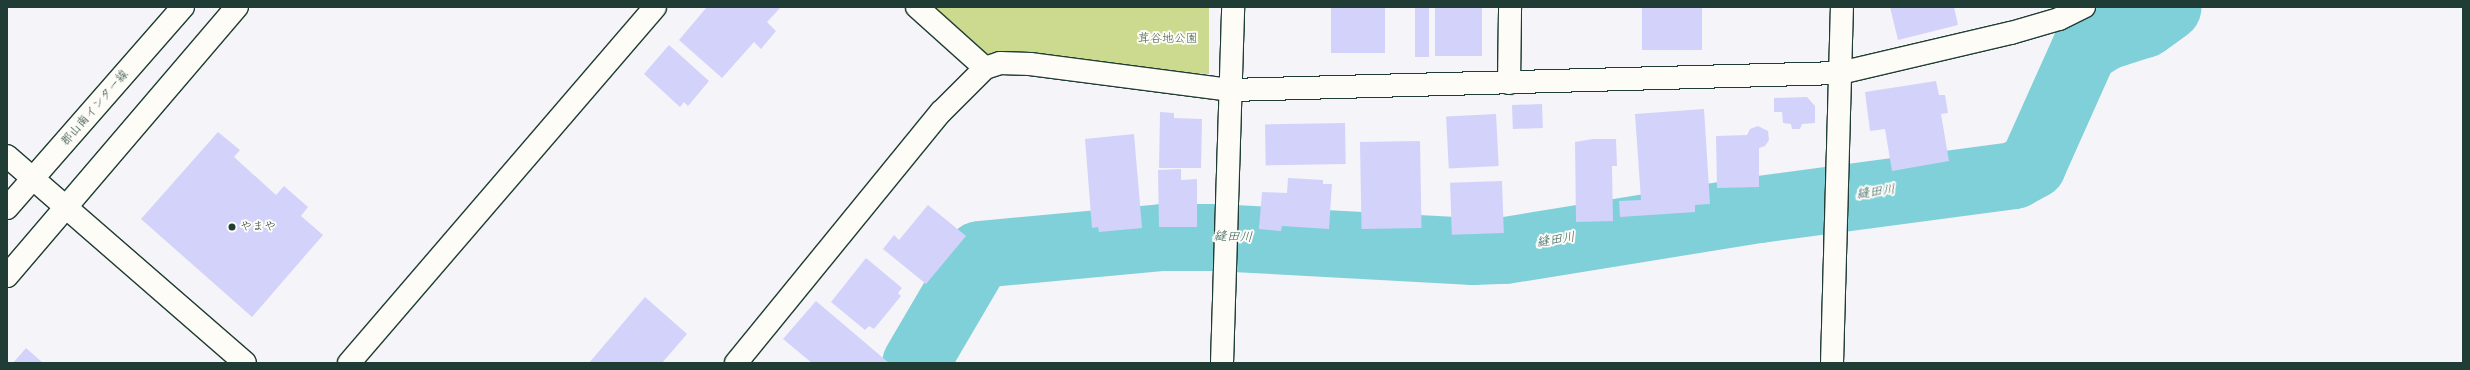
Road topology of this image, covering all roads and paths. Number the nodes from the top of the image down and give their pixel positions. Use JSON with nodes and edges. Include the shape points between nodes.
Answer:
{"nodes":[{"id":1,"x":183,"y":7,"type":"edge"},
{"id":2,"x":237,"y":7,"type":"edge"},
{"id":3,"x":655,"y":7,"type":"edge"},
{"id":4,"x":917,"y":7,"type":"edge"},
{"id":5,"x":1233,"y":7,"type":"edge"},
{"id":6,"x":1510,"y":7,"type":"edge"},
{"id":7,"x":1842,"y":7,"type":"edge"},
{"id":8,"x":2084,"y":7,"type":"edge"},
{"id":9,"x":986,"y":68,"type":"junction"},
{"id":10,"x":1840,"y":73,"type":"junction"},
{"id":11,"x":1509,"y":83,"type":"junction"},
{"id":12,"x":1231,"y":90,"type":"junction"},
{"id":13,"x":7,"y":156,"type":"edge"},
{"id":14,"x":33,"y":179,"type":"junction"},
{"id":15,"x":7,"y":208,"type":"edge"},
{"id":16,"x":66,"y":208,"type":"junction"},
{"id":17,"x":7,"y":276,"type":"edge"},
{"id":18,"x":245,"y":363,"type":"edge"},
{"id":19,"x":349,"y":363,"type":"edge"},
{"id":20,"x":736,"y":363,"type":"edge"},
{"id":21,"x":1222,"y":363,"type":"edge"},
{"id":22,"x":1832,"y":363,"type":"edge"}],
"edges":[{"from":1,"to":14,"type":"street","name":"郡山南インター線"},
{"from":2,"to":16,"type":"street"},
{"from":3,"to":19,"type":"street"},
{"from":4,"to":9,"type":"street"},
{"from":5,"to":12,"type":"street"},
{"from":6,"to":11,"type":"street"},
{"from":7,"to":10,"type":"street"},
{"from":8,"to":10,"type":"street","via":[[2059,20],[2011,33]]},
{"from":9,"to":12,"type":"street","via":[[1000,63],[1030,64]]},
{"from":9,"to":20,"type":"street","via":[[941,112]]},
{"from":10,"to":11,"type":"street"},
{"from":10,"to":22,"type":"street"},
{"from":11,"to":12,"type":"street"},
{"from":12,"to":21,"type":"street"},
{"from":13,"to":14,"type":"street"},
{"from":14,"to":15,"type":"street","name":"郡山南インター線"},
{"from":14,"to":16,"type":"street"},
{"from":16,"to":17,"type":"street"},
{"from":16,"to":18,"type":"street"}]}
